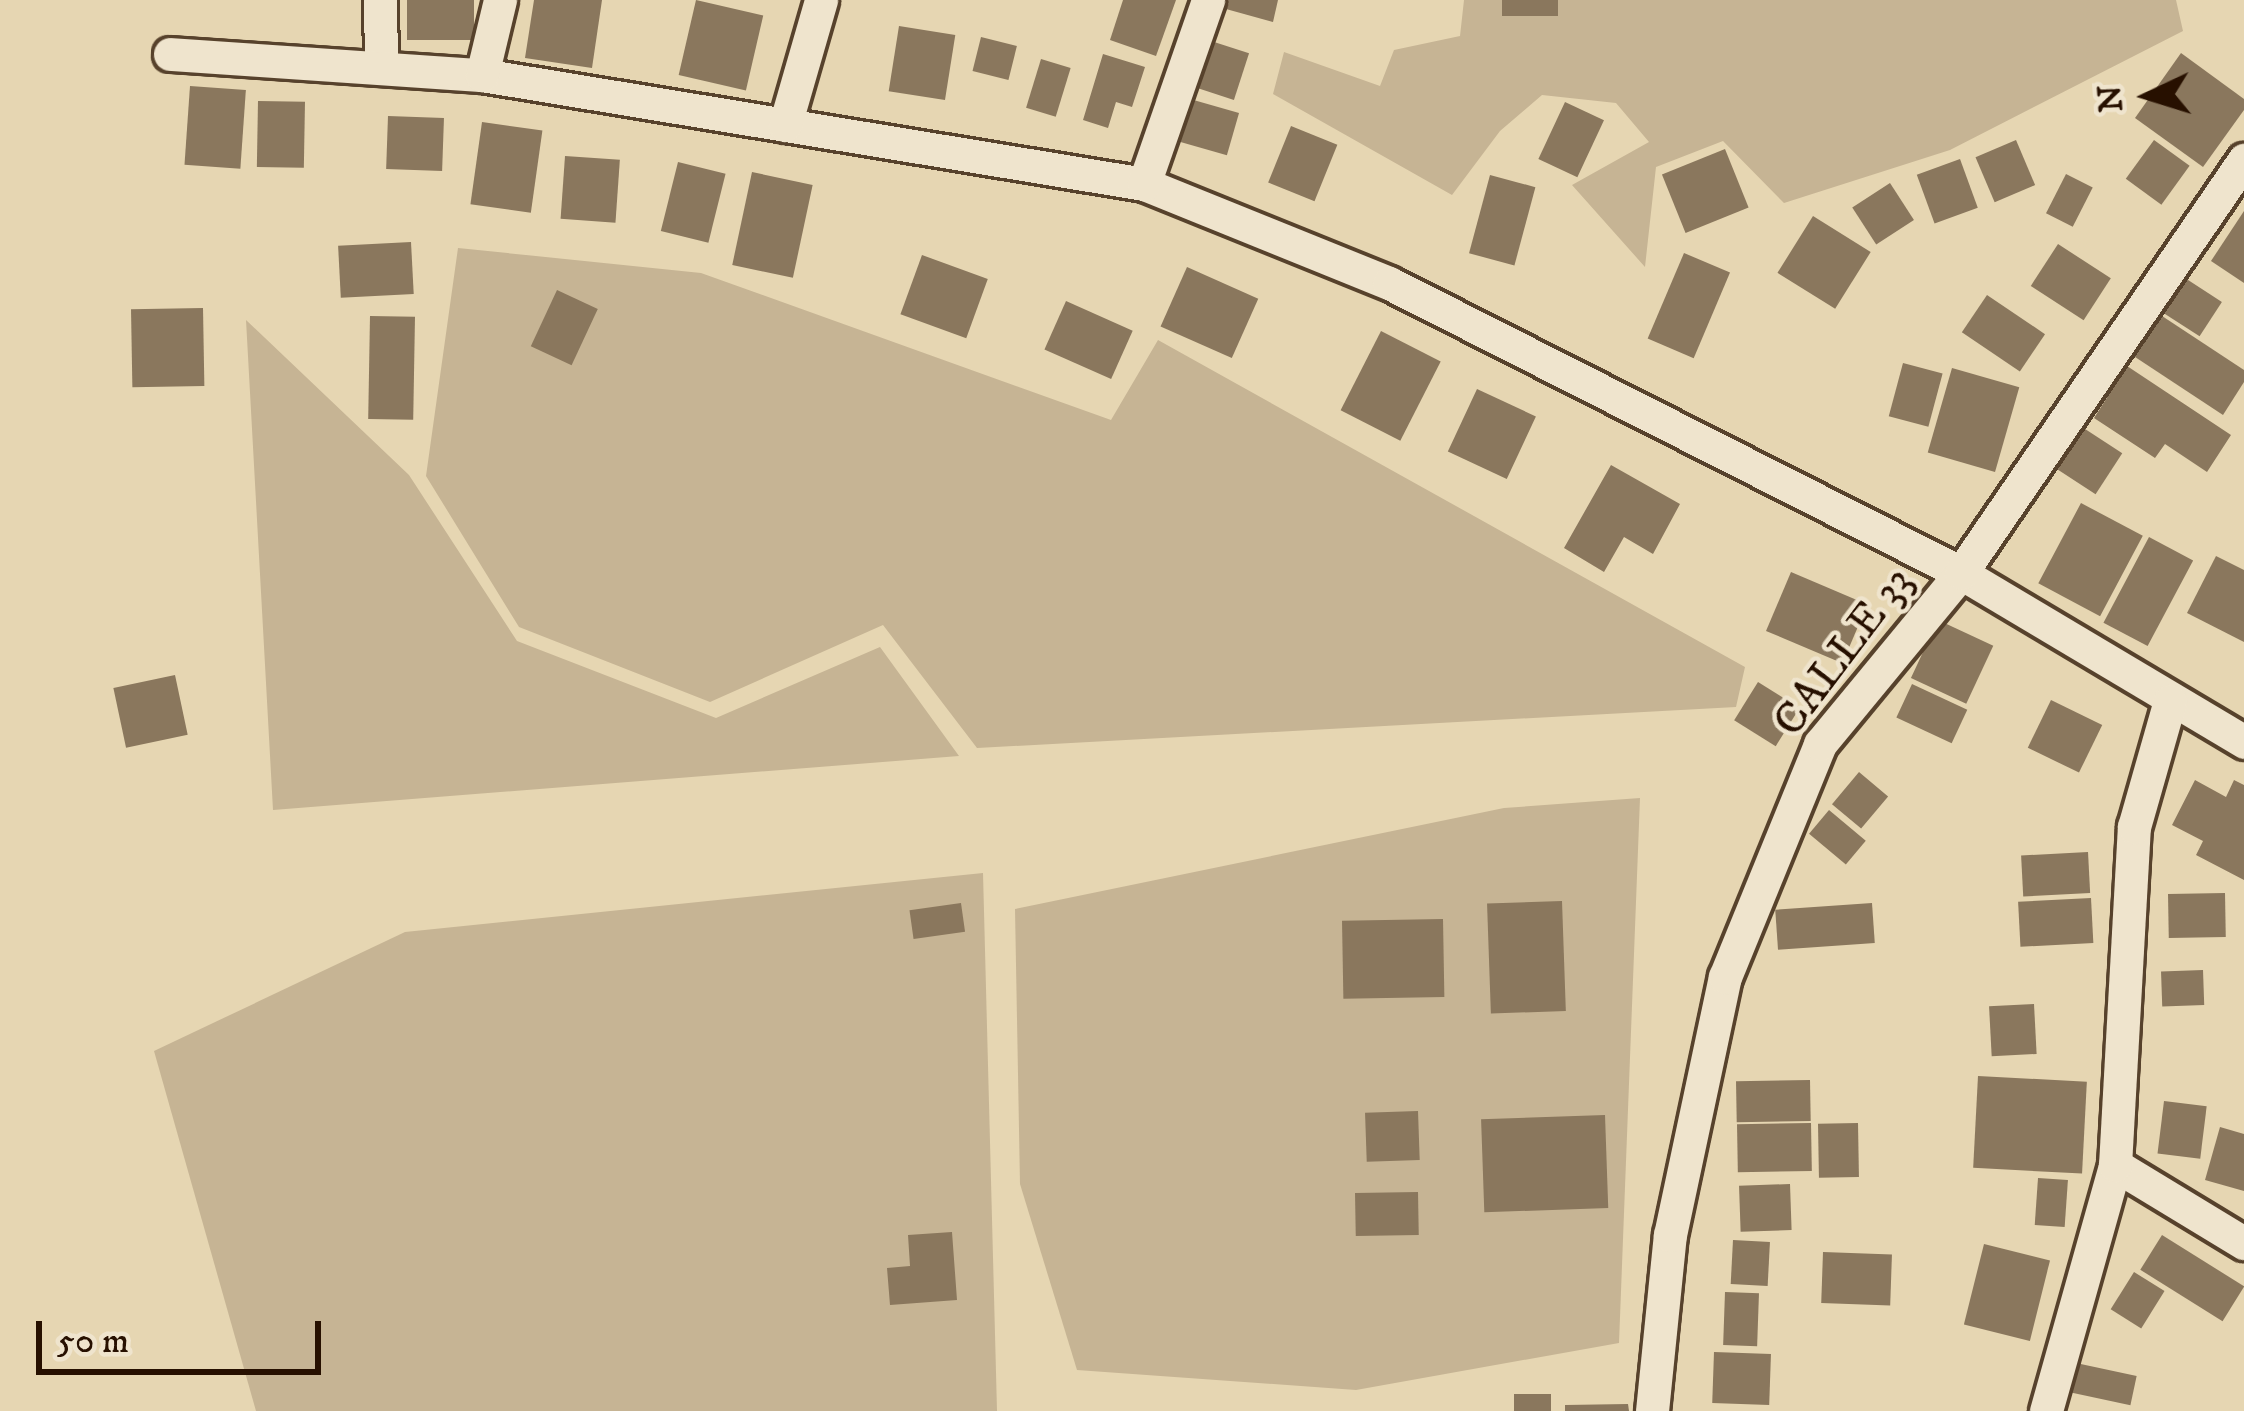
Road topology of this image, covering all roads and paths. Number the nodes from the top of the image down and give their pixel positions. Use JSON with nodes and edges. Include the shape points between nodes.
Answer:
{"nodes":[{"id":1,"x":380,"y":0,"type":"edge"},
{"id":2,"x":500,"y":0,"type":"edge"},
{"id":3,"x":820,"y":0,"type":"edge"},
{"id":4,"x":1208,"y":0,"type":"edge"},
{"id":5,"x":170,"y":53,"type":"dead end"},
{"id":6,"x":381,"y":67,"type":"junction"},
{"id":7,"x":482,"y":75,"type":"junction"},
{"id":8,"x":785,"y":125,"type":"junction"},
{"id":9,"x":2244,"y":160,"type":"edge"},
{"id":10,"x":1144,"y":184,"type":"junction"},
{"id":11,"x":1961,"y":572,"type":"junction"},
{"id":12,"x":2170,"y":701,"type":"junction"},
{"id":13,"x":2244,"y":742,"type":"edge"},
{"id":14,"x":2115,"y":1165,"type":"junction"},
{"id":15,"x":2244,"y":1243,"type":"edge"},
{"id":16,"x":1652,"y":1411,"type":"edge"},
{"id":17,"x":2046,"y":1411,"type":"edge"}],
"edges":[{"from":1,"to":6,"type":"street"},
{"from":2,"to":7,"type":"street"},
{"from":3,"to":8,"type":"street"},
{"from":4,"to":10,"type":"street"},
{"from":5,"to":6,"type":"street"},
{"from":6,"to":7,"type":"street"},
{"from":7,"to":8,"type":"street"},
{"from":8,"to":10,"type":"street"},
{"from":9,"to":11,"type":"street","name":"CALLE 33"},
{"from":10,"to":11,"type":"street","via":[[1389,283]]},
{"from":11,"to":12,"type":"street"},
{"from":11,"to":16,"type":"street","name":"CALLE 33","via":[[1820,744],[1725,977],[1670,1235]]},
{"from":12,"to":13,"type":"street"},
{"from":12,"to":14,"type":"street","via":[[2134,827]]},
{"from":14,"to":15,"type":"street"},
{"from":14,"to":17,"type":"street"}]}
